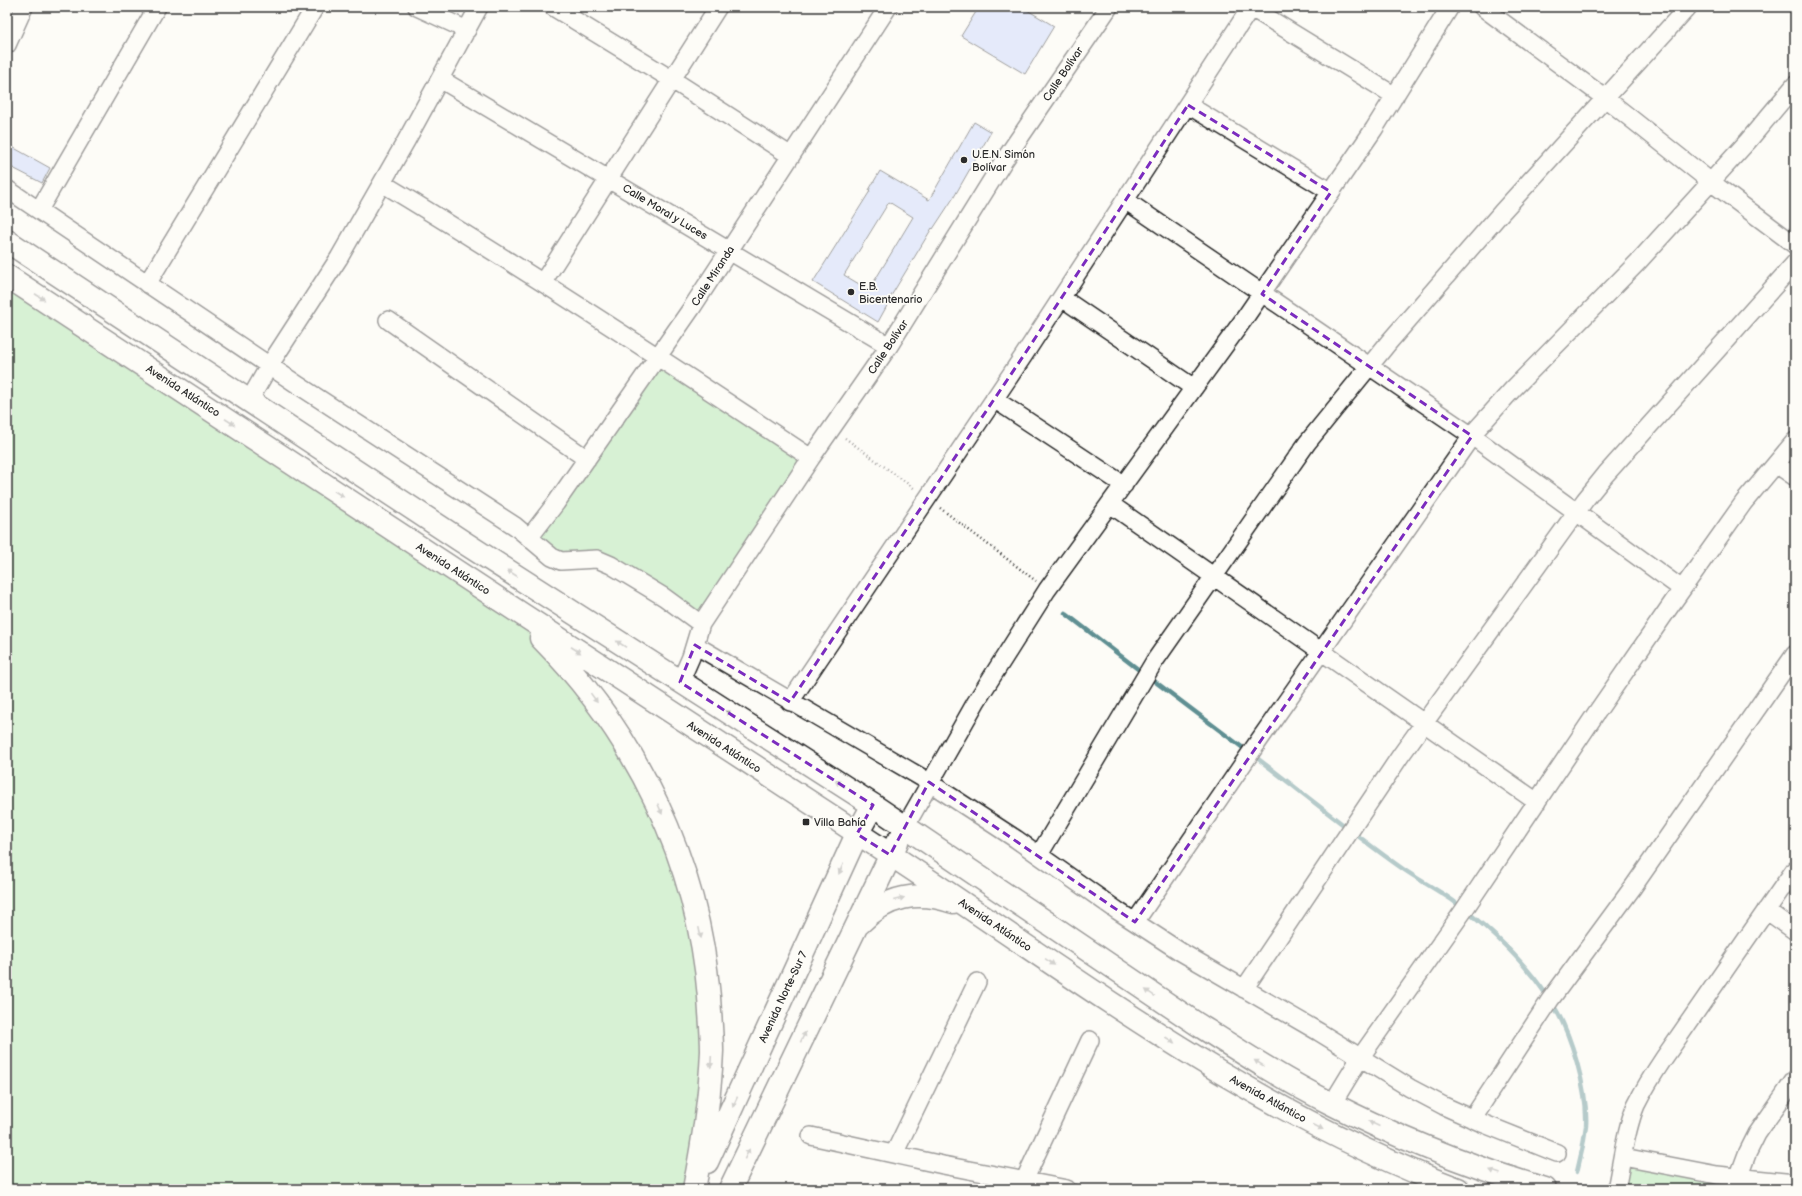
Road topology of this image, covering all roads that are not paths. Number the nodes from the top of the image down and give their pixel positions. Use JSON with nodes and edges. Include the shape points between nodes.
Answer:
{"nodes":[{"id":1,"x":24,"y":7,"type":"edge"},
{"id":2,"x":157,"y":7,"type":"edge"},
{"id":3,"x":315,"y":7,"type":"edge"},
{"id":4,"x":417,"y":7,"type":"edge"},
{"id":5,"x":479,"y":7,"type":"edge"},
{"id":6,"x":553,"y":7,"type":"edge"},
{"id":7,"x":718,"y":7,"type":"edge"},
{"id":8,"x":888,"y":7,"type":"edge"},
{"id":9,"x":1109,"y":7,"type":"edge"},
{"id":10,"x":1251,"y":7,"type":"edge"},
{"id":11,"x":1450,"y":7,"type":"edge"},
{"id":12,"x":1482,"y":7,"type":"edge"},
{"id":13,"x":1685,"y":8,"type":"edge"},
{"id":14,"x":467,"y":30,"type":"junction"},
{"id":15,"x":7,"y":45,"type":"edge"},
{"id":16,"x":440,"y":79,"type":"junction"},
{"id":17,"x":671,"y":79,"type":"junction"},
{"id":18,"x":1795,"y":85,"type":"edge"},
{"id":19,"x":1395,"y":96,"type":"junction"},
{"id":20,"x":1605,"y":98,"type":"junction"},
{"id":21,"x":1188,"y":104,"type":"junction"},
{"id":22,"x":791,"y":156,"type":"junction"},
{"id":23,"x":608,"y":178,"type":"junction"},
{"id":24,"x":1711,"y":182,"type":"junction"},
{"id":25,"x":382,"y":183,"type":"junction"},
{"id":26,"x":7,"y":189,"type":"edge"},
{"id":27,"x":1331,"y":192,"type":"junction"},
{"id":28,"x":1125,"y":200,"type":"junction"},
{"id":29,"x":39,"y":210,"type":"junction"},
{"id":30,"x":7,"y":241,"type":"edge"},
{"id":31,"x":1795,"y":245,"type":"edge"},
{"id":32,"x":729,"y":252,"type":"junction"},
{"id":33,"x":1795,"y":263,"type":"edge"},
{"id":34,"x":7,"y":276,"type":"edge"},
{"id":35,"x":543,"y":282,"type":"junction"},
{"id":36,"x":147,"y":284,"type":"junction"},
{"id":37,"x":1262,"y":294,"type":"junction"},
{"id":38,"x":1062,"y":298,"type":"junction"},
{"id":39,"x":388,"y":320,"type":"dead end"},
{"id":40,"x":889,"y":346,"type":"junction"},
{"id":41,"x":658,"y":356,"type":"junction"},
{"id":42,"x":269,"y":366,"type":"junction"},
{"id":43,"x":1370,"y":366,"type":"junction"},
{"id":44,"x":1194,"y":388,"type":"junction"},
{"id":45,"x":994,"y":399,"type":"junction"},
{"id":46,"x":249,"y":401,"type":"junction"},
{"id":47,"x":1472,"y":436,"type":"junction"},
{"id":48,"x":1795,"y":441,"type":"edge"},
{"id":49,"x":587,"y":458,"type":"junction"},
{"id":50,"x":811,"y":458,"type":"junction"},
{"id":51,"x":1776,"y":464,"type":"junction"},
{"id":52,"x":1795,"y":477,"type":"edge"},
{"id":53,"x":1124,"y":485,"type":"junction"},
{"id":54,"x":1110,"y":504,"type":"junction"},
{"id":55,"x":1577,"y":511,"type":"junction"},
{"id":56,"x":529,"y":538,"type":"junction"},
{"id":57,"x":1214,"y":576,"type":"junction"},
{"id":58,"x":1682,"y":589,"type":"junction"},
{"id":59,"x":499,"y":599,"type":"junction"},
{"id":60,"x":701,"y":624,"type":"junction"},
{"id":61,"x":695,"y":645,"type":"junction"},
{"id":62,"x":1321,"y":652,"type":"junction"},
{"id":63,"x":1795,"y":654,"type":"edge"},
{"id":64,"x":680,"y":682,"type":"junction"},
{"id":65,"x":790,"y":702,"type":"junction"},
{"id":66,"x":1425,"y":722,"type":"junction"},
{"id":67,"x":929,"y":782,"type":"junction"},
{"id":68,"x":1537,"y":802,"type":"junction"},
{"id":69,"x":873,"y":805,"type":"junction"},
{"id":70,"x":905,"y":827,"type":"junction"},
{"id":71,"x":857,"y":834,"type":"junction"},
{"id":72,"x":1038,"y":854,"type":"junction"},
{"id":73,"x":890,"y":855,"type":"junction"},
{"id":74,"x":1795,"y":869,"type":"edge"},
{"id":75,"x":971,"y":909,"type":"junction"},
{"id":76,"x":1766,"y":910,"type":"junction"},
{"id":77,"x":1135,"y":922,"type":"junction"},
{"id":78,"x":856,"y":927,"type":"junction"},
{"id":79,"x":1795,"y":931,"type":"edge"},
{"id":80,"x":977,"y":982,"type":"dead end"},
{"id":81,"x":1244,"y":989,"type":"junction"},
{"id":82,"x":1090,"y":1040,"type":"dead end"},
{"id":83,"x":1360,"y":1058,"type":"junction"},
{"id":84,"x":1795,"y":1079,"type":"edge"},
{"id":85,"x":1332,"y":1104,"type":"junction"},
{"id":86,"x":1472,"y":1119,"type":"junction"},
{"id":87,"x":811,"y":1136,"type":"dead end"},
{"id":88,"x":1558,"y":1153,"type":"dead end"},
{"id":89,"x":894,"y":1154,"type":"junction"},
{"id":90,"x":1623,"y":1157,"type":"junction"},
{"id":91,"x":1736,"y":1183,"type":"edge"},
{"id":92,"x":1795,"y":1183,"type":"edge"},
{"id":93,"x":1024,"y":1185,"type":"edge"},
{"id":94,"x":694,"y":1189,"type":"edge"},
{"id":95,"x":730,"y":1189,"type":"edge"},
{"id":96,"x":1067,"y":1189,"type":"edge"},
{"id":97,"x":1458,"y":1189,"type":"edge"},
{"id":98,"x":1545,"y":1189,"type":"edge"},
{"id":99,"x":1616,"y":1189,"type":"edge"}],
"edges":[{"from":1,"to":15,"type":"street"},
{"from":2,"to":29,"type":"street"},
{"from":3,"to":36,"type":"street"},
{"from":4,"to":14,"type":"street"},
{"from":5,"to":14,"type":"street"},
{"from":6,"to":17,"type":"street"},
{"from":7,"to":17,"type":"street"},
{"from":8,"to":22,"type":"street","name":"Calle Miranda"},
{"from":9,"to":40,"type":"street","name":"Calle Bolívar","via":[[1003,162]]},
{"from":10,"to":19,"type":"street"},
{"from":10,"to":21,"type":"street"},
{"from":11,"to":19,"type":"street"},
{"from":12,"to":20,"type":"street"},
{"from":13,"to":20,"type":"street"},
{"from":14,"to":16,"type":"street"},
{"from":16,"to":23,"type":"street","name":"Calle Moral y Luces"},
{"from":16,"to":25,"type":"street"},
{"from":17,"to":22,"type":"street"},
{"from":17,"to":23,"type":"street"},
{"from":18,"to":24,"type":"street"},
{"from":19,"to":27,"type":"street"},
{"from":20,"to":24,"type":"street"},
{"from":20,"to":43,"type":"street","via":[[1501,213]]},
{"from":21,"to":27,"type":"street"},
{"from":21,"to":28,"type":"street"},
{"from":22,"to":32,"type":"street","name":"Calle Miranda"},
{"from":23,"to":32,"type":"street","name":"Calle Moral y Luces"},
{"from":23,"to":35,"type":"street"},
{"from":24,"to":31,"type":"street"},
{"from":24,"to":47,"type":"street","via":[[1620,280],[1491,411]]},
{"from":25,"to":35,"type":"street"},
{"from":25,"to":42,"type":"street","via":[[339,258]]},
{"from":26,"to":29,"type":"street"},
{"from":27,"to":37,"type":"street"},
{"from":28,"to":37,"type":"street"},
{"from":28,"to":38,"type":"street"},
{"from":29,"to":36,"type":"street"},
{"from":30,"to":46,"type":"main road"},
{"from":32,"to":40,"type":"street","name":"Calle Moral y Luces"},
{"from":32,"to":41,"type":"street","name":"Calle Miranda"},
{"from":33,"to":55,"type":"street","via":[[1606,474]]},
{"from":34,"to":59,"type":"main road","name":"Avenida Atlántico","one_way":true},
{"from":35,"to":41,"type":"street"},
{"from":36,"to":42,"type":"street"},
{"from":37,"to":43,"type":"street"},
{"from":37,"to":44,"type":"street"},
{"from":38,"to":44,"type":"street"},
{"from":38,"to":45,"type":"street"},
{"from":39,"to":49,"type":"street"},
{"from":40,"to":50,"type":"street","name":"Calle Bolívar"},
{"from":41,"to":49,"type":"street","name":"Calle Miranda"},
{"from":41,"to":50,"type":"street"},
{"from":42,"to":46,"type":"street"},
{"from":42,"to":56,"type":"street","via":[[515,526]]},
{"from":43,"to":47,"type":"street"},
{"from":43,"to":57,"type":"street","via":[[1307,443]]},
{"from":44,"to":53,"type":"street"},
{"from":45,"to":53,"type":"street"},
{"from":45,"to":65,"type":"street"},
{"from":64,"to":46,"type":"main road","one_way":true},
{"from":47,"to":55,"type":"street"},
{"from":47,"to":62,"type":"street"},
{"from":48,"to":51,"type":"street"},
{"from":49,"to":56,"type":"street","name":"Calle Miranda"},
{"from":50,"to":60,"type":"street","name":"Calle Bolívar"},
{"from":51,"to":52,"type":"street"},
{"from":51,"to":58,"type":"street","via":[[1744,502]]},
{"from":53,"to":54,"type":"street"},
{"from":54,"to":57,"type":"street"},
{"from":54,"to":67,"type":"street","via":[[1047,590]]},
{"from":55,"to":58,"type":"street"},
{"from":55,"to":66,"type":"street"},
{"from":56,"to":60,"type":"street","via":[[552,558],[561,561],[597,560],[611,565],[664,597]]},
{"from":57,"to":62,"type":"street"},
{"from":57,"to":72,"type":"street","via":[[1154,662]]},
{"from":58,"to":68,"type":"street"},
{"from":59,"to":71,"type":"main road","name":"Avenida Atlántico","one_way":true},
{"from":59,"to":94,"type":"main road","one_way":true,"via":[[562,659],[613,724],[658,804],[675,844],[701,936],[707,974],[712,1050],[705,1127]]},
{"from":60,"to":61,"type":"street","name":"Calle Bolívar"},
{"from":61,"to":64,"type":"street","name":"Calle Bolívar"},
{"from":61,"to":65,"type":"street"},
{"from":62,"to":66,"type":"street"},
{"from":62,"to":77,"type":"street"},
{"from":63,"to":86,"type":"street","via":[[1633,887],[1545,1006]]},
{"from":69,"to":64,"type":"main road","one_way":true},
{"from":65,"to":67,"type":"street"},
{"from":66,"to":68,"type":"street"},
{"from":66,"to":81,"type":"street"},
{"from":67,"to":70,"type":"street"},
{"from":67,"to":72,"type":"street"},
{"from":68,"to":83,"type":"street"},
{"from":69,"to":70,"type":"main road"},
{"from":69,"to":71,"type":"main road","name":"Avenida Norte-Sur 7"},
{"from":70,"to":73,"type":"main road"},
{"from":85,"to":70,"type":"main road","one_way":true,"via":[[1294,1084],[1197,1024]]},
{"from":71,"to":73,"type":"main road","name":"Avenida Atlántico"},
{"from":71,"to":94,"type":"main road","name":"Avenida Norte-Sur 7","one_way":true},
{"from":72,"to":77,"type":"street"},
{"from":73,"to":75,"type":"main road","name":"Avenida Atlántico"},
{"from":73,"to":78,"type":"main road"},
{"from":74,"to":76,"type":"street"},
{"from":78,"to":75,"type":"main road","one_way":true,"via":[[883,904],[912,896],[941,898]]},
{"from":75,"to":97,"type":"main road","name":"Avenida Atlántico","one_way":true,"via":[[1103,998],[1268,1100],[1354,1146]]},
{"from":76,"to":79,"type":"street"},
{"from":76,"to":90,"type":"street","via":[[1647,1085],[1629,1127]]},
{"from":77,"to":81,"type":"street"},
{"from":95,"to":78,"type":"main road","one_way":true},
{"from":80,"to":89,"type":"street"},
{"from":81,"to":83,"type":"street"},
{"from":82,"to":93,"type":"street"},
{"from":83,"to":85,"type":"street"},
{"from":83,"to":86,"type":"street"},
{"from":84,"to":91,"type":"street","via":[[1758,1134]]},
{"from":98,"to":85,"type":"main road","one_way":true,"via":[[1417,1142]]},
{"from":86,"to":88,"type":"street"},
{"from":87,"to":89,"type":"street"},
{"from":89,"to":93,"type":"street"},
{"from":90,"to":91,"type":"street"},
{"from":90,"to":99,"type":"street"},
{"from":91,"to":92,"type":"street"},
{"from":93,"to":96,"type":"street"}]}
